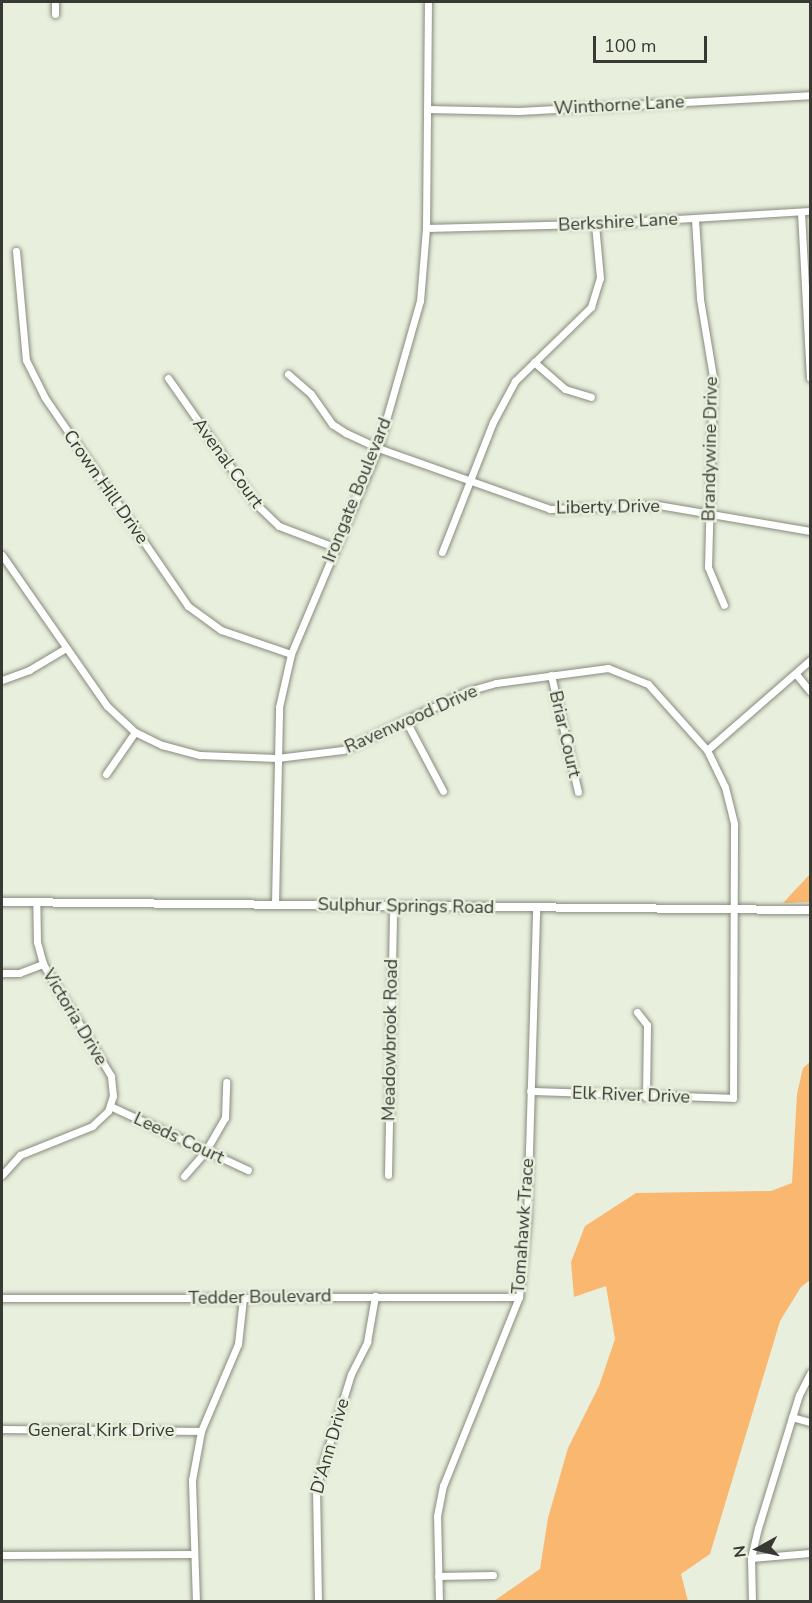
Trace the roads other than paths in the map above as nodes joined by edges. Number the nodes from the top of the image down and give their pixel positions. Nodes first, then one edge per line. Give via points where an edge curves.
1 (55, 2) edge
2 (428, 2) edge
3 (55, 14) dead end
4 (810, 95) edge
5 (427, 109) junction
6 (810, 211) edge
7 (801, 212) junction
8 (695, 219) junction
9 (595, 224) junction
10 (426, 228) junction
11 (16, 251) dead end
12 (534, 362) junction
13 (288, 374) dead end
14 (168, 378) dead end
15 (810, 378) edge
16 (591, 397) dead end
17 (378, 448) junction
18 (472, 483) junction
19 (710, 513) junction
20 (810, 531) edge
21 (334, 547) junction
22 (442, 552) dead end
23 (2, 555) edge
24 (724, 605) dead end
25 (66, 648) junction
26 (291, 654) junction
27 (810, 660) edge
28 (796, 674) junction
29 (551, 675) junction
30 (2, 680) edge
31 (810, 691) edge
32 (406, 721) junction
33 (135, 732) junction
34 (707, 750) junction
35 (277, 758) junction
36 (106, 774) dead end
37 (442, 791) dead end
38 (578, 792) dead end
39 (2, 902) edge
40 (36, 903) junction
41 (275, 904) junction
42 (393, 905) junction
43 (536, 907) junction
44 (736, 910) junction
45 (810, 910) edge
46 (43, 964) junction
47 (2, 973) edge
48 (637, 1012) dead end
49 (226, 1082) dead end
50 (530, 1091) junction
51 (646, 1097) junction
52 (733, 1098) joint
53 (110, 1106) junction
54 (205, 1152) junction
55 (248, 1170) dead end
56 (2, 1175) edge
57 (388, 1175) dead end
58 (184, 1176) dead end
59 (375, 1296) junction
60 (519, 1297) junction
61 (2, 1298) edge
62 (243, 1298) junction
63 (810, 1373) edge
64 (792, 1417) junction
65 (810, 1422) edge
66 (2, 1429) edge
67 (201, 1431) junction
68 (810, 1553) edge
69 (193, 1554) junction
70 (2, 1555) edge
71 (751, 1558) junction
72 (493, 1575) dead end
73 (438, 1576) junction
74 (196, 1602) edge
75 (318, 1602) edge
76 (439, 1602) edge
77 (752, 1602) edge

1 - 3 street
2 - 5 street, Irongate Boulevard
4 - 5 street, Winthorne Lane via 519,111
5 - 10 street, Irongate Boulevard
6 - 7 street, Berkshire Lane
7 - 8 street, Berkshire Lane
7 - 15 street
8 - 9 street, Berkshire Lane
8 - 19 street, Brandywine Drive via 700,299 712,377
9 - 10 street, Berkshire Lane
9 - 12 street via 600,278 591,307
10 - 17 street, Irongate Boulevard via 420,301
11 - 26 street, Crown Hill Drive via 26,360 45,398 188,606 221,630
12 - 16 street via 566,389
12 - 18 street via 515,381 493,422
13 - 17 street, Liberty Drive via 311,394 332,424
14 - 21 street, Avenal Court via 257,505 279,526
17 - 18 street, Liberty Drive
17 - 21 street, Irongate Boulevard
18 - 19 street, Liberty Drive via 550,509 658,505
18 - 22 street
19 - 20 street, Liberty Drive
19 - 24 street, Brandywine Drive via 708,567
21 - 26 street, Irongate Boulevard
23 - 25 street, Ravenwood Drive
25 - 30 street via 29,670
25 - 33 street, Ravenwood Drive via 107,706
26 - 35 street, Irongate Boulevard via 279,707
27 - 28 street
28 - 31 street
28 - 34 street
29 - 32 street, Ravenwood Drive via 468,692
29 - 34 street, Ravenwood Drive via 608,668 627,673 648,684
29 - 38 street, Briar Court
32 - 35 street, Ravenwood Drive via 344,750
32 - 37 street
33 - 35 street, Ravenwood Drive via 162,746 200,755
33 - 36 street
34 - 44 street, Ravenwood Drive via 725,787 734,824
35 - 41 street, Irongate Boulevard
39 - 40 street, Sulphur Springs Road
40 - 41 street, Sulphur Springs Road
40 - 46 street, Victoria Drive via 37,942
41 - 42 street, Sulphur Springs Road
42 - 43 street, Sulphur Springs Road
42 - 57 street, Meadowbrook Road
43 - 44 street, Sulphur Springs Road
43 - 50 street, Tomahawk Trace
44 - 45 street, Sulphur Springs Road
44 - 52 street, Ravenwood Drive
46 - 47 street via 19,973
46 - 53 street, Victoria Drive via 111,1076
48 - 51 street via 647,1024
49 - 54 street via 228,1110
50 - 51 street, Elk River Drive
50 - 60 street, Tomahawk Trace via 527,1218
51 - 52 street, Elk River Drive
53 - 54 street, Leeds Court
53 - 56 street via 93,1126 20,1155
54 - 55 street, Leeds Court
54 - 58 street
59 - 60 street, Tedder Boulevard
59 - 62 street, Tedder Boulevard
59 - 75 street, D'Ann Drive via 367,1342 351,1374 316,1487
60 - 73 street, Tomahawk Trace via 443,1486 437,1516
61 - 62 street, Tedder Boulevard
62 - 67 street via 238,1344
63 - 64 street
64 - 65 street
64 - 71 street
66 - 67 street, General Kirk Drive
67 - 69 street via 192,1480
68 - 71 street
69 - 70 street
69 - 74 street
71 - 77 street
72 - 73 street
73 - 76 street, Tomahawk Trace

